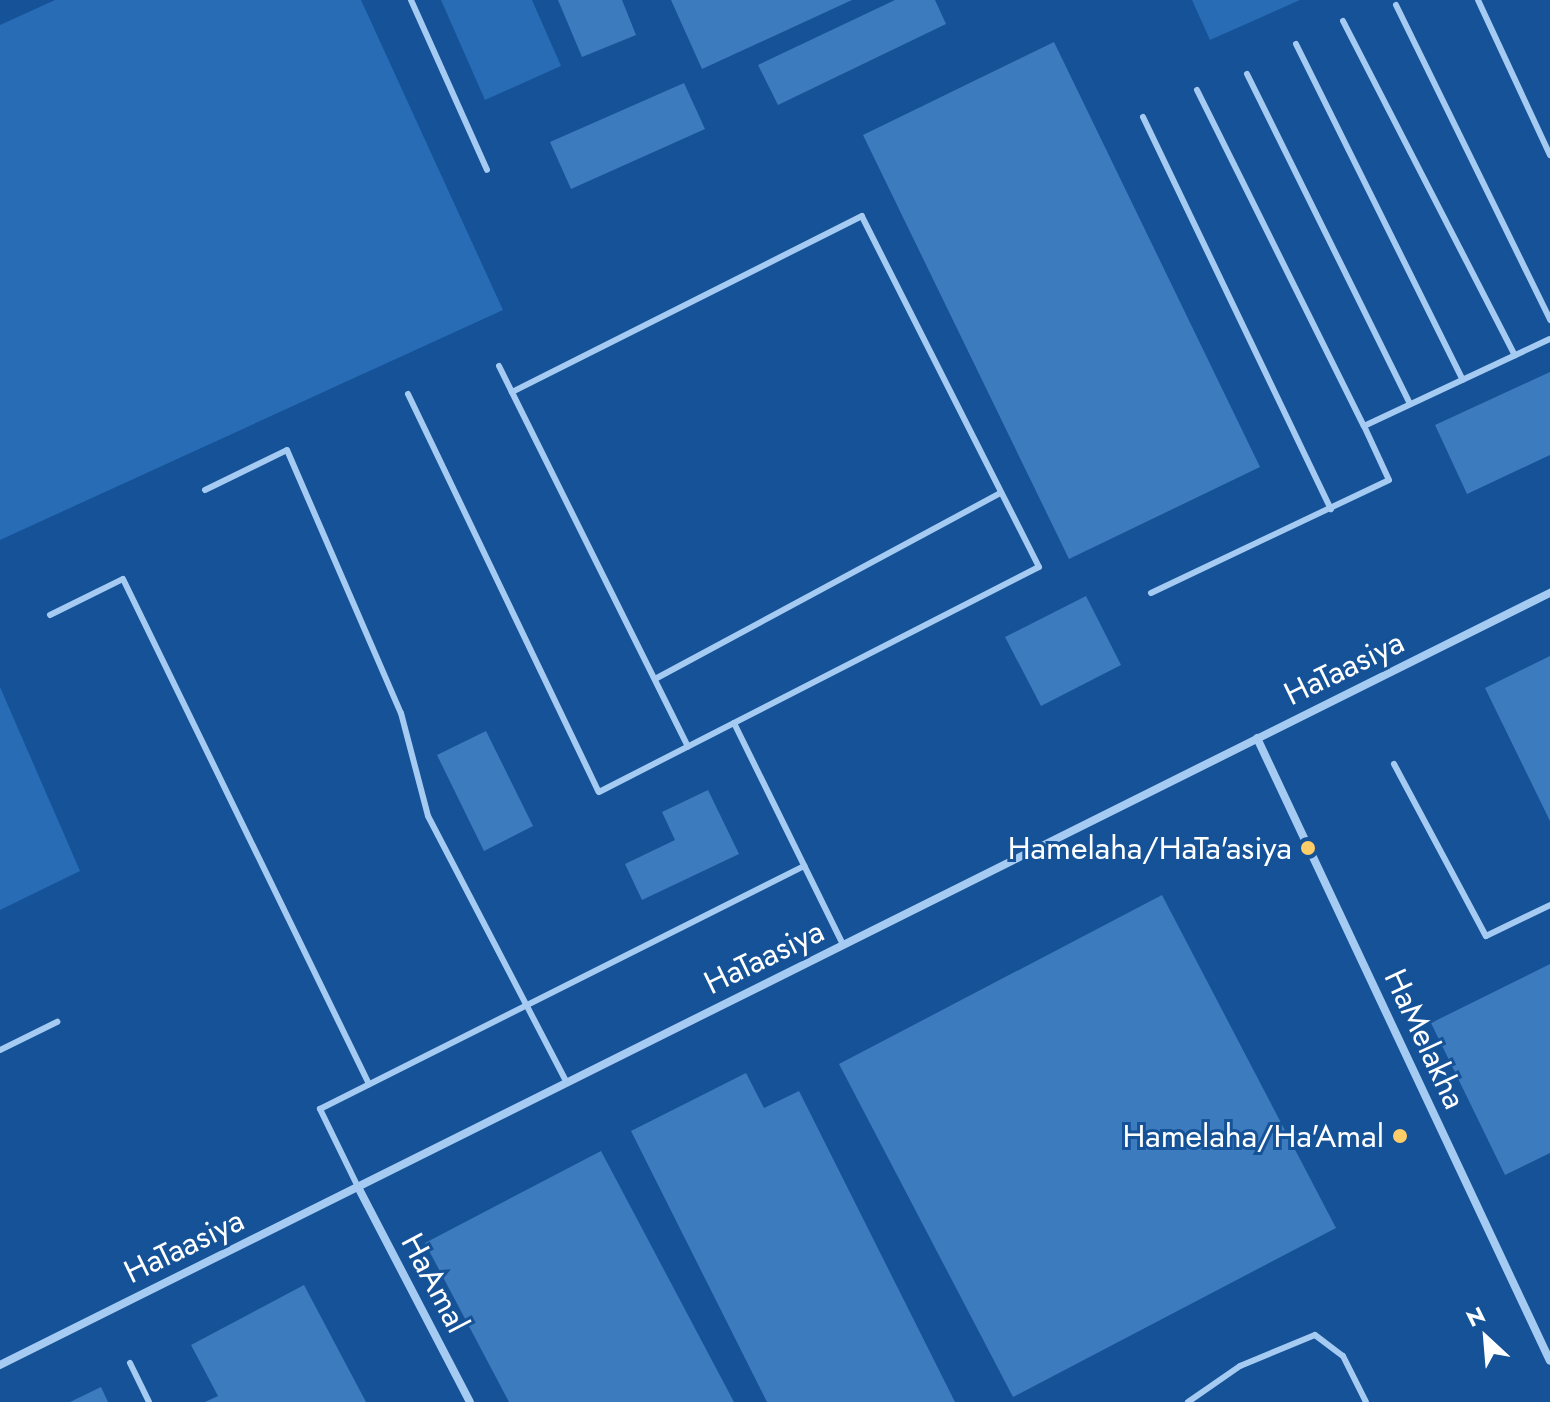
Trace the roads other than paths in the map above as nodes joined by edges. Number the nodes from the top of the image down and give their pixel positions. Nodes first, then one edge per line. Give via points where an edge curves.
1 (411, 0) edge
2 (1478, 0) edge
3 (1396, 5) dead end
4 (1343, 21) dead end
5 (1296, 44) dead end
6 (1247, 74) dead end
7 (1197, 90) dead end
8 (1143, 117) dead end
9 (1550, 155) edge
10 (487, 170) dead end
11 (1550, 320) edge
12 (1550, 339) edge
13 (1515, 355) junction
14 (499, 366) dead end
15 (1463, 380) junction
16 (512, 392) junction
17 (408, 394) dead end
18 (1410, 404) junction
19 (1364, 426) junction
20 (205, 490) dead end
21 (1000, 493) junction
22 (1331, 509) junction
23 (1151, 593) dead end
24 (1550, 593) edge
25 (50, 615) dead end
26 (655, 679) junction
27 (734, 723) junction
28 (1257, 738) junction
29 (688, 747) junction
30 (1394, 764) dead end
31 (804, 866) junction
32 (1550, 905) edge
33 (843, 945) junction
34 (529, 1004) junction
35 (57, 1022) dead end
36 (0, 1050) edge
37 (567, 1083) junction
38 (369, 1084) junction
39 (358, 1187) junction
40 (1550, 1361) edge
41 (130, 1363) dead end
42 (0, 1365) edge
43 (149, 1402) edge
44 (470, 1402) edge
45 (1188, 1402) edge
46 (1366, 1402) edge

1 - 10 lane
2 - 9 lane
3 - 11 lane
4 - 13 lane
5 - 15 lane
6 - 18 lane
7 - 19 lane
8 - 22 lane
12 - 13 lane
13 - 15 lane
14 - 16 lane
15 - 18 lane
16 - 21 lane via 862,216
16 - 26 lane
17 - 29 lane via 599,792
18 - 19 lane
19 - 22 lane via 1389,480
20 - 34 lane via 287,450 401,713 428,816
21 - 26 lane
21 - 27 lane via 1039,567
22 - 23 lane
24 - 28 street, HaTaasiya
25 - 38 lane via 123,579
26 - 29 lane
27 - 29 lane
27 - 31 lane
28 - 33 street, HaTaasiya
28 - 40 street, HaMelakha
30 - 32 lane via 1486,936
31 - 33 lane
31 - 34 lane
33 - 37 street, HaTaasiya
34 - 37 lane
34 - 38 lane
35 - 36 lane
37 - 39 street, HaTaasiya
38 - 39 lane via 320,1109
39 - 42 street, HaTaasiya
39 - 44 street, HaAmal
41 - 43 lane
45 - 46 lane via 1240,1366 1315,1335 1343,1356

